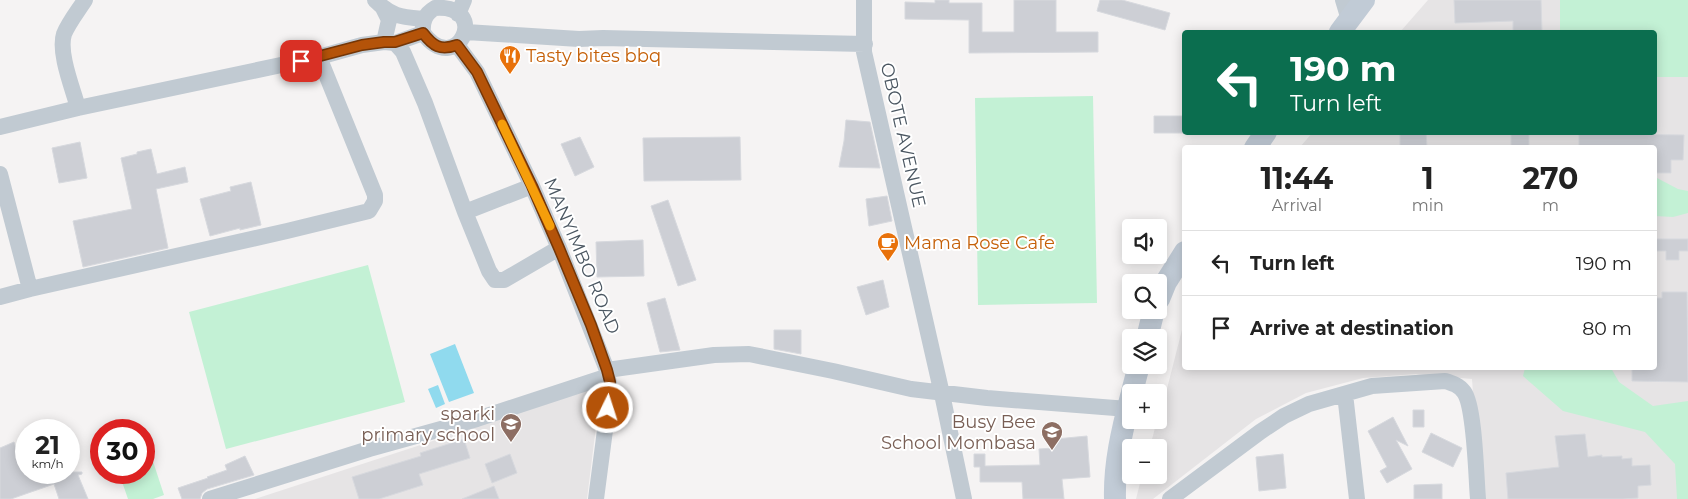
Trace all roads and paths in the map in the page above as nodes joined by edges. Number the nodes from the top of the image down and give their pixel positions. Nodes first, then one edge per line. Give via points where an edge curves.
1 (85, 0) edge
2 (864, 0) edge
3 (1364, 0) edge
4 (379, 4) edge
5 (454, 6) edge
6 (1344, 18) edge
7 (423, 26) junction
8 (461, 38) junction
9 (390, 42) junction
10 (865, 44) junction
11 (319, 57) junction
12 (78, 108) junction
13 (0, 128) edge
14 (0, 174) edge
15 (532, 186) junction
16 (465, 212) junction
17 (559, 248) junction
18 (1182, 257) edge
19 (1167, 280) edge
20 (30, 289) junction
21 (0, 297) edge
22 (608, 373) junction
23 (942, 394) junction
24 (1346, 394) junction
25 (1122, 399) edge
26 (1124, 429) edge
27 (210, 499) edge
28 (596, 499) edge
29 (964, 499) edge
30 (1114, 499) edge
31 (1170, 499) edge
32 (1357, 499) edge
33 (1478, 499) edge

1 - 12 street via 63,40 63,53
2 - 10 street, OBOTE AVENUE
3 - 6 main road
4 - 7 street
4 - 9 street via 389,20
5 - 7 street via 435,8
5 - 8 street via 466,25
7 - 8 street via 431,44 444,47
7 - 9 street
8 - 10 street, OBOTE AVENUE
8 - 15 street, MANYIMBO ROAD
9 - 11 street via 362,45
9 - 16 street via 403,52
10 - 23 street, OBOTE AVENUE via 864,52
11 - 12 street
11 - 20 street via 375,195 369,211
12 - 13 street
14 - 20 street
15 - 16 street
15 - 17 street, MANYIMBO ROAD
16 - 17 street via 495,280 504,280
17 - 22 street, MANYIMBO ROAD
18 - 19 main road
20 - 21 street
22 - 23 street via 714,355 749,354
22 - 27 street via 477,419
22 - 28 street, MANYIMBO ROAD via 610,392
23 - 25 street
23 - 29 street, OBOTE AVENUE
24 - 31 street via 1309,404 1284,416
24 - 32 street
24 - 33 street via 1372,386 1444,381 1456,384 1464,392 1470,408
26 - 30 main road

